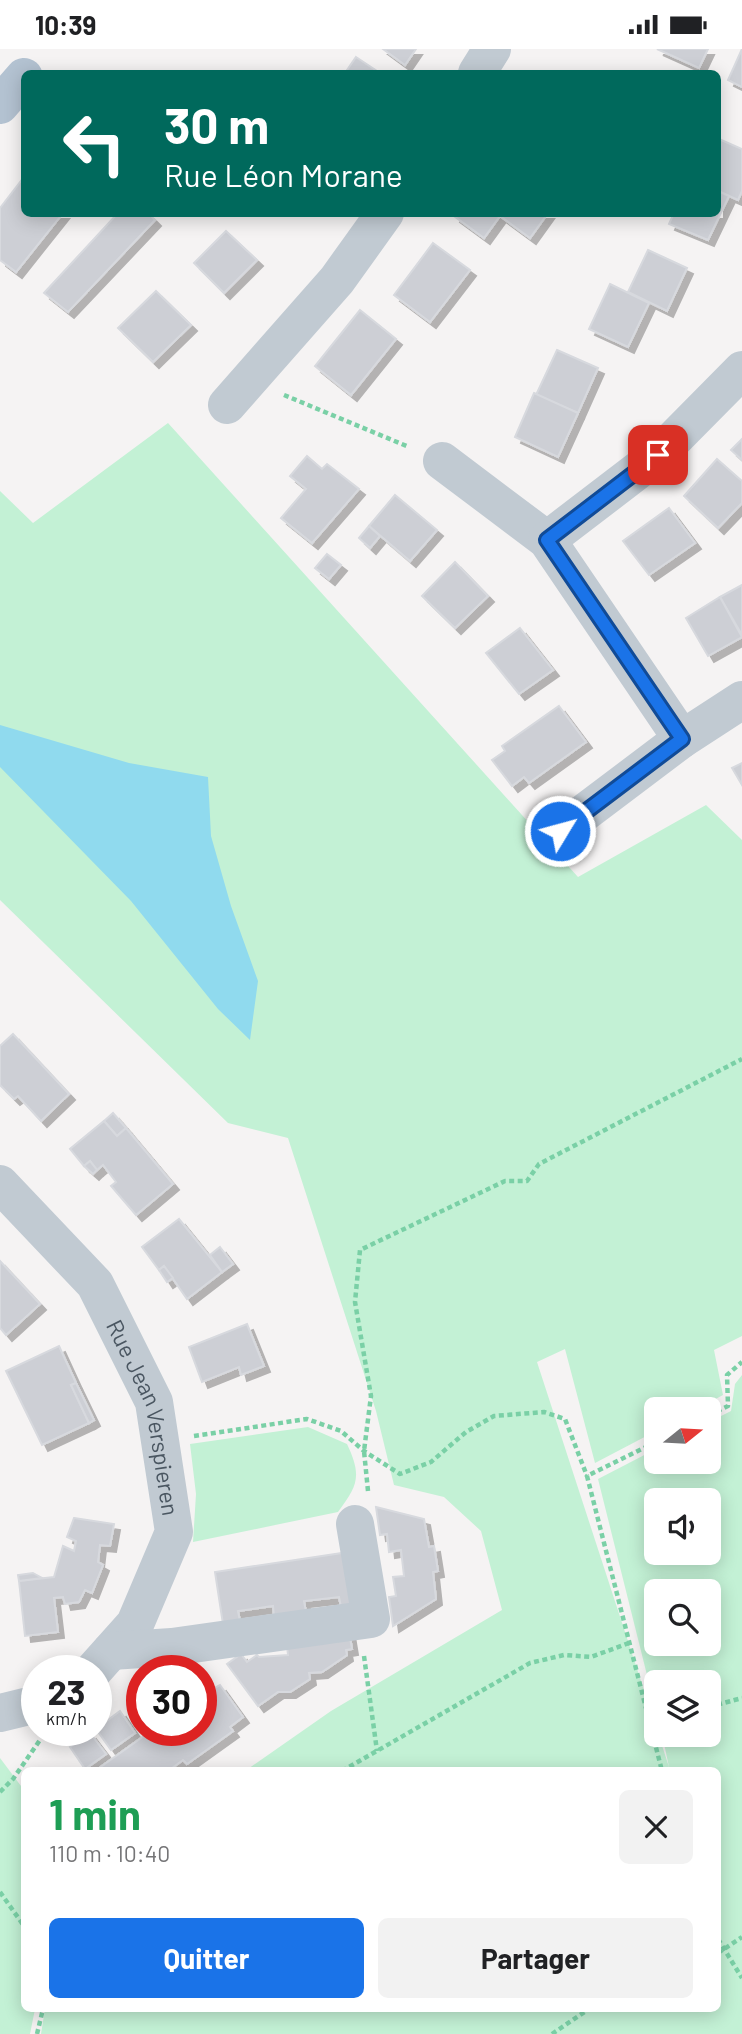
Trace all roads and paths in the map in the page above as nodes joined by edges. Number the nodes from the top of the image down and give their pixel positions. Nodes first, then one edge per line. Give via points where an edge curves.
1 (39, 49) edge
2 (492, 49) edge
3 (28, 70) edge
4 (479, 70) edge
5 (21, 80) edge
6 (0, 105) edge
7 (382, 217) edge
8 (742, 370) edge
9 (237, 392) joint
10 (442, 461) joint
11 (547, 540) junction
12 (742, 701) edge
13 (682, 739) junction
14 (560, 831) dead end
15 (742, 1059) edge
16 (0, 1184) edge
17 (742, 1362) edge
18 (721, 1409) edge
19 (160, 1441) junction
20 (644, 1448) edge
21 (364, 1451) junction
22 (587, 1476) junction
23 (355, 1524) dead end
24 (359, 1621) junction
25 (629, 1643) junction
26 (107, 1655) edge
27 (112, 1659) edge
28 (742, 1698) edge
29 (644, 1701) edge
30 (721, 1704) edge
31 (21, 1708) edge
32 (0, 1713) edge
33 (37, 1746) edge
34 (656, 1747) edge
35 (377, 1751) junction
36 (22, 1767) edge
37 (349, 1767) edge
38 (661, 1767) edge
39 (21, 1768) edge
40 (0, 1792) edge
41 (0, 1892) edge
42 (21, 1922) edge
43 (742, 1937) edge
44 (721, 1951) edge
45 (721, 1953) edge
46 (742, 1979) edge
47 (42, 2012) edge
48 (585, 2012) edge
49 (37, 2034) edge
50 (552, 2034) edge

1 - 3 main road
2 - 4 street
5 - 6 main road
7 - 9 street via 337,280
8 - 11 street via 658,455
9 - 10 path
10 - 11 street
11 - 13 street
12 - 13 street
13 - 14 street
15 - 21 path via 539,1164 527,1181 505,1181 360,1250 355,1301 371,1396
16 - 19 street, Rue Jean Verspieren via 95,1284 154,1402
17 - 18 path via 727,1375 728,1406
19 - 21 path via 307,1419 341,1431
19 - 26 street, Rue Jean Verspieren via 174,1532 135,1624
20 - 22 path
21 - 22 path via 400,1474 431,1462 466,1432 494,1416 544,1412 565,1419
22 - 25 path
23 - 24 street via 371,1619
24 - 27 street
24 - 35 path
25 - 29 path
25 - 35 path via 591,1657 564,1655 530,1663
28 - 30 path
31 - 32 street
33 - 36 path
34 - 38 path
35 - 37 path
39 - 40 path
41 - 42 path
43 - 44 path
45 - 46 path
47 - 49 path
48 - 50 path

